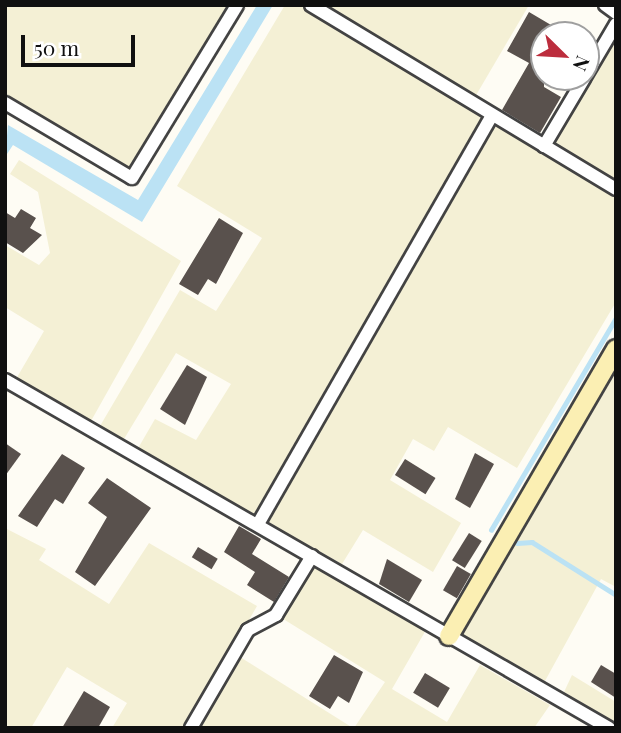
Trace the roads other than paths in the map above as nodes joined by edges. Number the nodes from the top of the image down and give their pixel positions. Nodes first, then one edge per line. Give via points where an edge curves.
1 (237, 5) edge
2 (311, 5) edge
3 (605, 5) edge
4 (616, 12) edge
5 (616, 24) edge
6 (600, 51) edge
7 (576, 91) edge
8 (5, 103) edge
9 (492, 115) junction
10 (544, 146) junction
11 (616, 189) edge
12 (616, 349) edge
13 (5, 380) edge
14 (258, 524) junction
15 (312, 556) junction
16 (449, 636) junction
17 (191, 728) edge
18 (609, 728) edge

1 - 8 street via 132,178
2 - 9 street
3 - 4 street
5 - 6 street
7 - 10 street
9 - 10 street
9 - 14 street
10 - 11 street
12 - 16 street
13 - 14 street
14 - 15 street
15 - 16 street
15 - 17 street via 276,615 248,631
16 - 18 street

